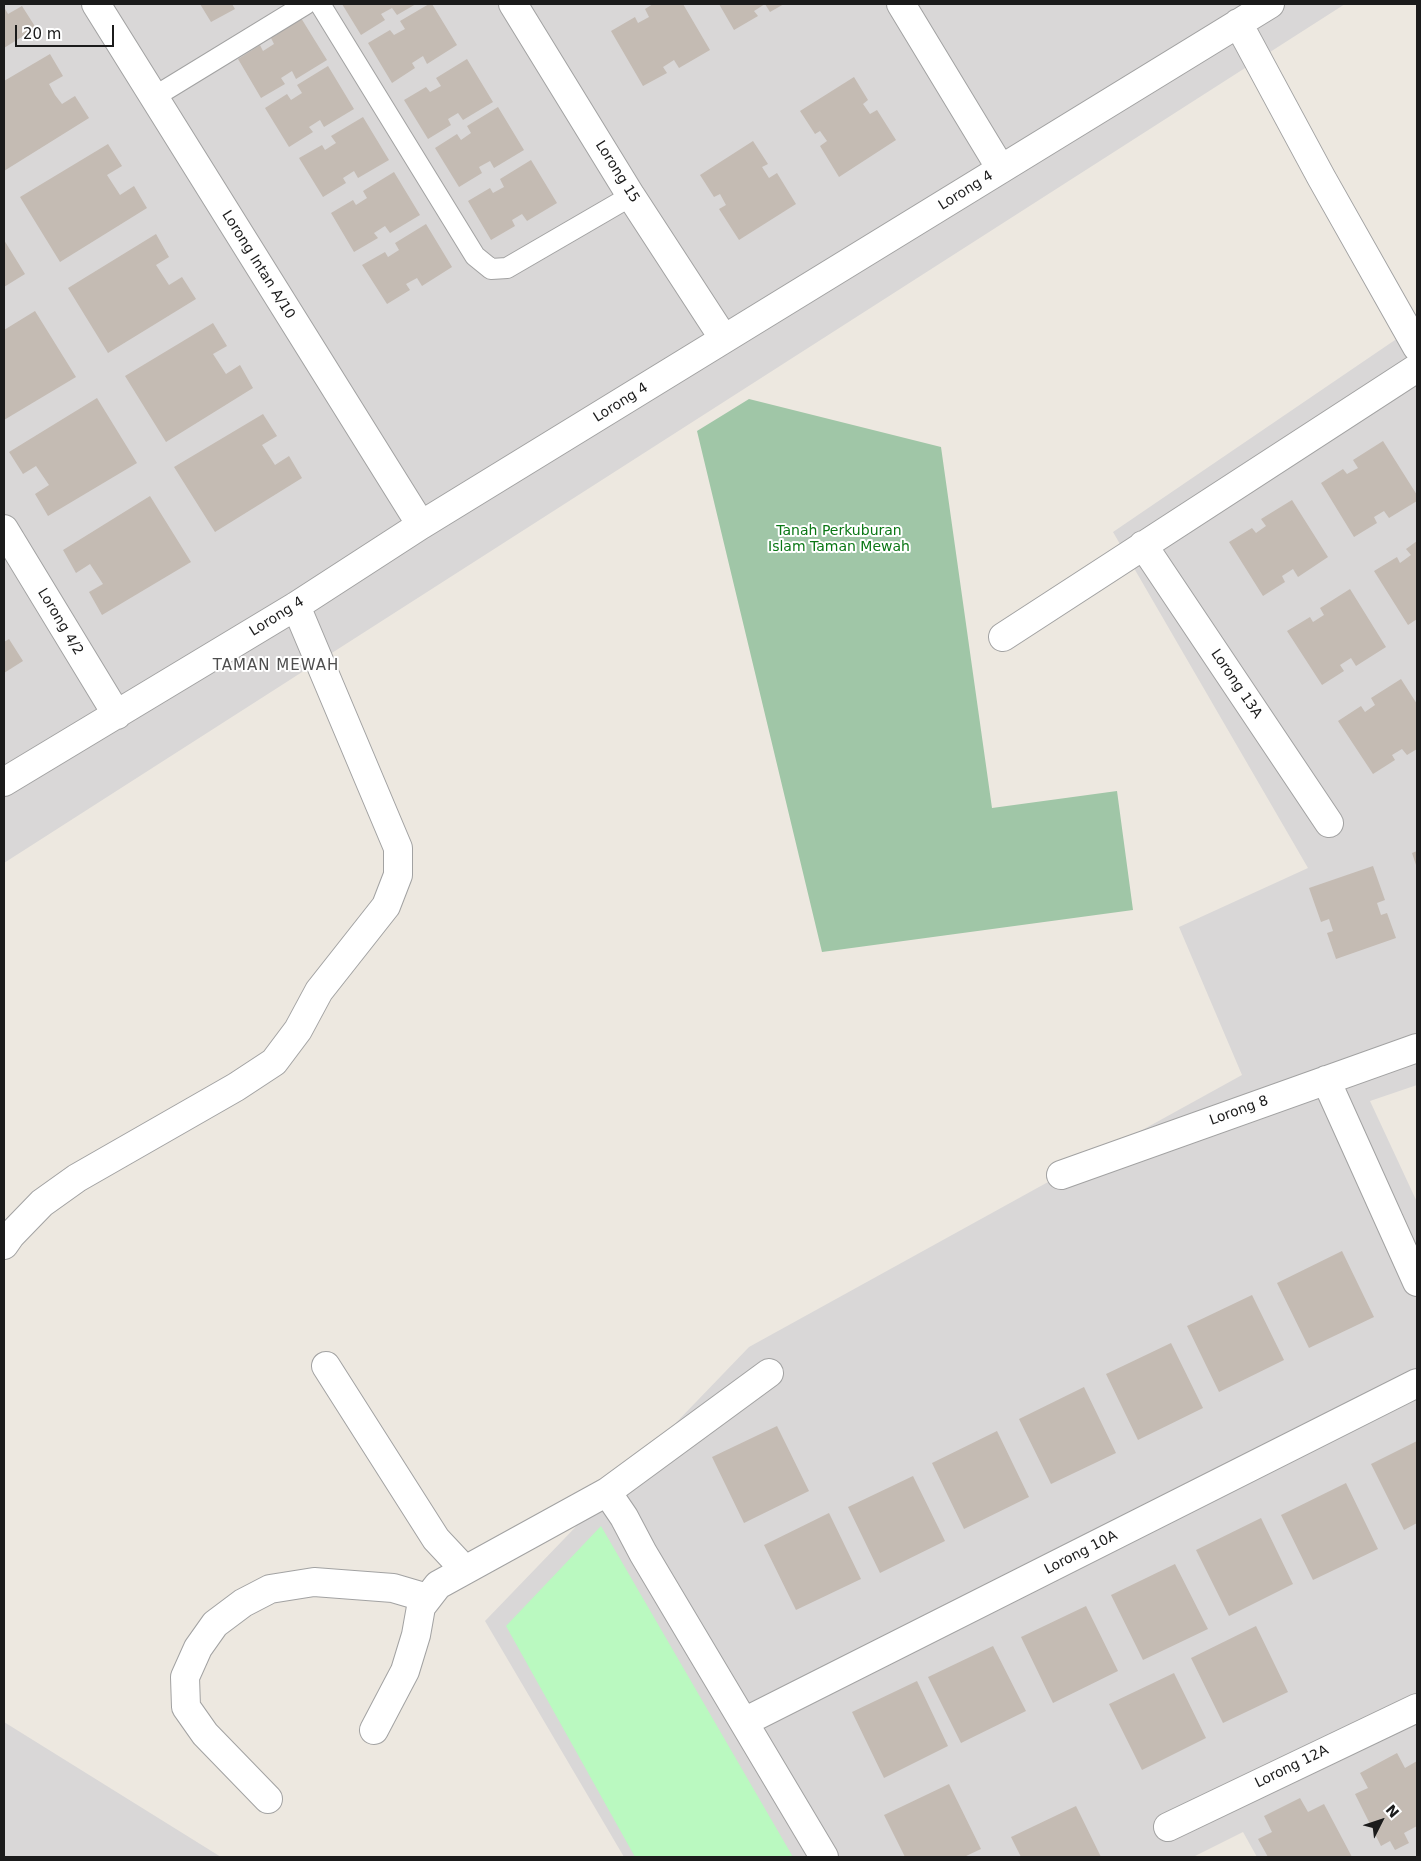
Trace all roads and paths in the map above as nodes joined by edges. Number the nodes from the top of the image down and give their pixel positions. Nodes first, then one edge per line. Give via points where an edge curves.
1 (96, 4) edge
2 (306, 4) edge
3 (320, 4) edge
4 (513, 4) edge
5 (901, 4) edge
6 (1270, 4) edge
7 (1238, 23) junction
8 (154, 97) junction
9 (1001, 169) junction
10 (631, 196) junction
11 (724, 339) junction
12 (1417, 347) edge
13 (1417, 368) edge
14 (421, 525) junction
15 (4, 529) edge
16 (1143, 545) junction
17 (296, 606) junction
18 (1003, 637) dead end
19 (117, 715) junction
20 (4, 782) edge
21 (1329, 823) dead end
22 (1417, 1048) edge
23 (1326, 1080) junction
24 (1061, 1175) dead end
25 (4, 1245) edge
26 (1417, 1282) edge
27 (326, 1366) dead end
28 (769, 1373) dead end
29 (1417, 1383) edge
30 (607, 1492) junction
31 (465, 1570) junction
32 (427, 1598) junction
33 (1417, 1708) edge
34 (744, 1722) junction
35 (374, 1730) dead end
36 (268, 1799) dead end
37 (1168, 1827) dead end
38 (824, 1857) edge

1 - 8 street, Lorong Intan A/10
2 - 8 lane
3 - 10 lane via 475,256 491,269 507,268
4 - 10 street, Lorong 15
5 - 9 street
6 - 7 street, Lorong 4
7 - 9 street, Lorong 4
7 - 12 street
8 - 14 street, Lorong Intan A/10
9 - 11 street, Lorong 4
10 - 11 street, Lorong 15
11 - 14 street, Lorong 4
13 - 16 street
14 - 17 street, Lorong 4
15 - 19 street, Lorong 4/2
16 - 18 street
16 - 21 street, Lorong 13A
17 - 19 street, Lorong 4
17 - 25 street via 398,848 398,875 386,906 319,991 298,1030 274,1062 236,1088 77,1178 42,1203
19 - 20 street, Lorong 4
22 - 23 street, Lorong 8
23 - 24 street, Lorong 8
23 - 26 street
27 - 31 street via 436,1539
28 - 30 street
29 - 34 street, Lorong 10A
30 - 31 street
30 - 34 street
31 - 32 street via 438,1585
32 - 35 street via 421,1607 405,1671
32 - 36 street via 393,1588 314,1582 270,1589 243,1603 215,1624 198,1648 185,1676 186,1707 205,1734
33 - 37 street, Lorong 12A
34 - 38 street

